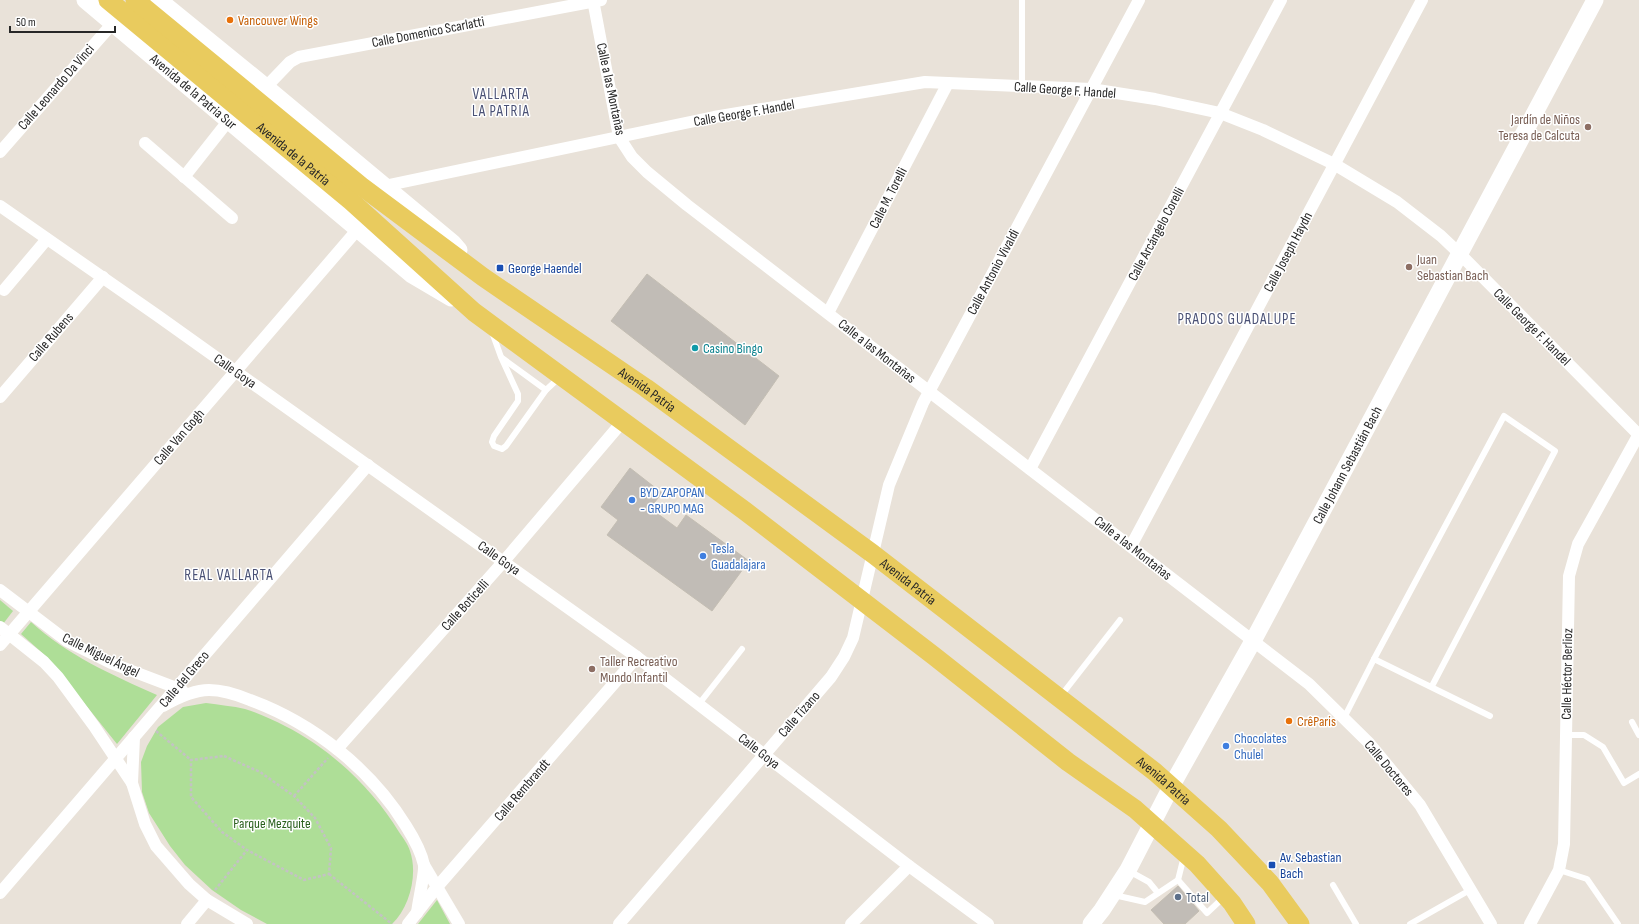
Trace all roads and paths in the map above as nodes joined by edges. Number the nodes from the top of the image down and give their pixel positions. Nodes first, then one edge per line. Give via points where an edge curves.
1 (85, 0) edge
2 (108, 0) edge
3 (135, 0) edge
4 (159, 0) edge
5 (596, 0) edge
6 (1022, 0) edge
7 (1139, 0) edge
8 (1281, 0) edge
9 (1422, 0) edge
10 (1595, 0) edge
11 (113, 22) junction
12 (948, 83) junction
13 (1022, 86) junction
14 (266, 87) junction
15 (1091, 89) junction
16 (1220, 114) junction
17 (229, 120) junction
18 (619, 137) junction
19 (145, 143) dead end
20 (0, 152) edge
21 (1334, 164) junction
22 (184, 177) junction
23 (384, 186) junction
24 (0, 206) edge
25 (232, 218) dead end
26 (358, 229) junction
27 (47, 239) junction
28 (1460, 254) junction
29 (483, 277) junction
30 (103, 278) junction
31 (4, 290) dead end
32 (828, 313) junction
33 (482, 317) junction
34 (501, 357) junction
35 (236, 371) junction
36 (561, 376) junction
37 (546, 390) junction
38 (929, 391) junction
39 (0, 397) edge
40 (623, 422) junction
41 (1639, 434) edge
42 (368, 465) junction
43 (1030, 469) junction
44 (1131, 546) junction
45 (873, 554) junction
46 (504, 561) junction
47 (0, 590) edge
48 (862, 600) junction
49 (28, 612) junction
50 (1120, 620) dead end
51 (4, 631) edge
52 (1253, 641) junction
53 (0, 645) edge
54 (742, 649) dead end
55 (637, 657) junction
56 (1374, 659) junction
57 (1432, 686) junction
58 (176, 687) junction
59 (189, 694) junction
60 (1059, 698) junction
61 (699, 704) junction
62 (158, 709) junction
63 (1490, 716) dead end
64 (1344, 718) junction
65 (1632, 722) dead end
66 (146, 723) junction
67 (1566, 735) junction
68 (1639, 735) edge
69 (134, 737) junction
70 (336, 749) junction
71 (764, 755) junction
72 (116, 759) junction
73 (191, 760) junction
74 (1639, 774) edge
75 (132, 783) junction
76 (1172, 785) junction
77 (294, 796) junction
78 (1151, 823) junction
79 (246, 850) junction
80 (1185, 853) junction
81 (424, 865) junction
82 (909, 866) junction
83 (1128, 870) junction
84 (1559, 870) junction
85 (329, 874) junction
86 (1178, 880) junction
87 (1333, 885) dead end
88 (437, 887) junction
89 (1470, 890) junction
90 (0, 893) edge
91 (1158, 893) junction
92 (1112, 895) junction
93 (1226, 896) junction
94 (207, 900) junction
95 (417, 913) junction
96 (1243, 922) edge
97 (187, 924) edge
98 (248, 924) edge
99 (392, 924) edge
100 (408, 924) edge
101 (459, 924) edge
102 (619, 924) edge
103 (851, 924) edge
104 (988, 924) edge
105 (1091, 924) edge
106 (1300, 924) edge
107 (1356, 924) edge
108 (1410, 924) edge
109 (1491, 924) edge
110 (1530, 924) edge
111 (1618, 924) edge

1 - 11 street, Avenida de la Patria Sur
2 - 33 main road, Avenida de la Patria via 351,201
3 - 29 main road, Avenida de la Patria via 361,186
4 - 14 street
5 - 14 street, Calle Domenico Scarlatti via 299,57 290,62
5 - 18 street, Calle a las Montañas
6 - 13 lane
7 - 15 street, Calle Antonio Vivaldi
8 - 16 street, Calle Arcángelo Corelli
9 - 21 street, Calle Joseph Haydn
10 - 28 street, Calle Johann Sebastián Bach
11 - 17 street, Avenida de la Patria Sur
11 - 20 street, Calle Leonardo Da Vinci
12 - 13 street, Calle George F. Handel
12 - 18 street, Calle George F. Handel via 925,82 714,117
12 - 32 street, Calle M. Torelli
13 - 15 street, Calle George F. Handel
14 - 23 street
15 - 16 street, Calle George F. Handel via 1155,99
15 - 38 street, Calle Antonio Vivaldi
16 - 21 street, Calle George F. Handel via 1263,130
16 - 43 street, Calle Arcángelo Corelli
17 - 22 street
17 - 26 street, Avenida de la Patria Sur
18 - 23 street, Calle George F. Handel
18 - 32 street, Calle a las Montañas via 632,157 647,172
19 - 22 street
21 - 28 street, Calle George F. Handel via 1397,202
21 - 44 street, Calle Joseph Haydn
22 - 25 street
23 - 29 street via 453,243
24 - 27 street, Calle Goya
26 - 33 street, Avenida de la Patria Sur via 412,275
26 - 35 street, Calle Van Gogh
27 - 30 street, Calle Goya
27 - 31 street
28 - 41 street, Calle George F. Handel
28 - 52 street, Calle Johann Sebastián Bach
29 - 45 main road, Avenida Patria via 646,388
30 - 35 street, Calle Goya
30 - 39 street, Calle Rubens
32 - 38 street, Calle a las Montañas
33 - 34 lane
33 - 36 main road
34 - 37 lane
34 - 37 lane via 518,394 518,401 494,436 494,446 502,449 506,446
35 - 42 street, Calle Goya
35 - 49 street, Calle Van Gogh
36 - 37 lane
36 - 40 main road
38 - 43 street, Calle a las Montañas
38 - 45 street, Calle Antonio Vivaldi via 906,441 890,485
40 - 46 street, Calle Boticelli
40 - 48 main road
41 - 67 street, Calle Héctor Berlioz via 1578,544 1569,576
42 - 46 street, Calle Goya
42 - 58 street, Calle del Greco
43 - 44 street, Calle a las Montañas
44 - 52 street, Calle a las Montañas
45 - 48 street, Calle Tizano
45 - 60 main road, Avenida Patria
46 - 55 street, Calle Goya
46 - 70 street, Calle Boticelli
47 - 49 street, Calle Miguel Ángel
48 - 71 street, Calle Tizano via 853,638 844,657
48 - 78 main road via 1068,762
49 - 51 street, Calle Van Gogh
49 - 58 street, Calle Miguel Ángel via 67,641 90,653
50 - 60 lane
51 - 53 street, Calle Van Gogh
51 - 72 street via 44,662 58,677
52 - 64 street, Calle Doctores via 1309,684
52 - 76 street, Calle Johann Sebastián Bach
54 - 61 lane
55 - 61 street, Calle Goya
55 - 88 street, Calle Rembrandt
56 - 57 lane
56 - 57 lane via 1504,416 1555,451
56 - 64 lane
57 - 63 lane
58 - 59 street, Calle Miguel Ángel
58 - 62 street, Calle del Greco
59 - 62 street
59 - 70 street via 209,690 235,694 281,712
60 - 76 main road, Avenida Patria
61 - 71 street, Calle Goya
62 - 66 street, Calle del Greco
64 - 89 street, Calle Doctores via 1369,743 1420,805
65 - 68 lane
66 - 69 street, Calle del Greco
66 - 73 path
67 - 74 lane via 1584,735 1603,747 1624,783
67 - 84 street, Calle Héctor Berlioz via 1564,844
69 - 72 street, Calle del Greco
69 - 75 street
70 - 77 path
70 - 81 street via 369,778 393,808 415,840
71 - 82 street, Calle Goya
71 - 102 street, Calle Tizano
72 - 75 street
72 - 90 street, Calle del Greco
73 - 77 path via 224,756 260,772
73 - 79 path via 191,797 222,832
75 - 94 street via 145,824 156,846 189,884
76 - 78 street, Calle Johann Sebastián Bach
76 - 106 main road, Avenida Patria via 1219,829 1270,883
77 - 85 path via 315,818 331,848
78 - 80 main road
78 - 83 street, Calle Johann Sebastián Bach
79 - 85 path via 304,880
79 - 94 path
80 - 86 lane
80 - 93 main road
81 - 88 street
81 - 95 street
82 - 103 street
82 - 104 street, Calle Goya
83 - 91 lane via 1149,882
83 - 92 street, Calle Johann Sebastián Bach
84 - 110 street, Calle Héctor Berlioz
84 - 111 lane via 1587,878
85 - 99 path
86 - 91 lane
86 - 93 lane via 1207,913
87 - 107 lane
88 - 95 street, Calle Rembrandt
88 - 101 street
89 - 108 lane
89 - 109 street, Calle Doctores
91 - 92 lane via 1145,902
92 - 105 street, Calle Johann Sebastián Bach
93 - 96 main road
94 - 97 street
94 - 98 street
95 - 100 street, Calle Rembrandt

